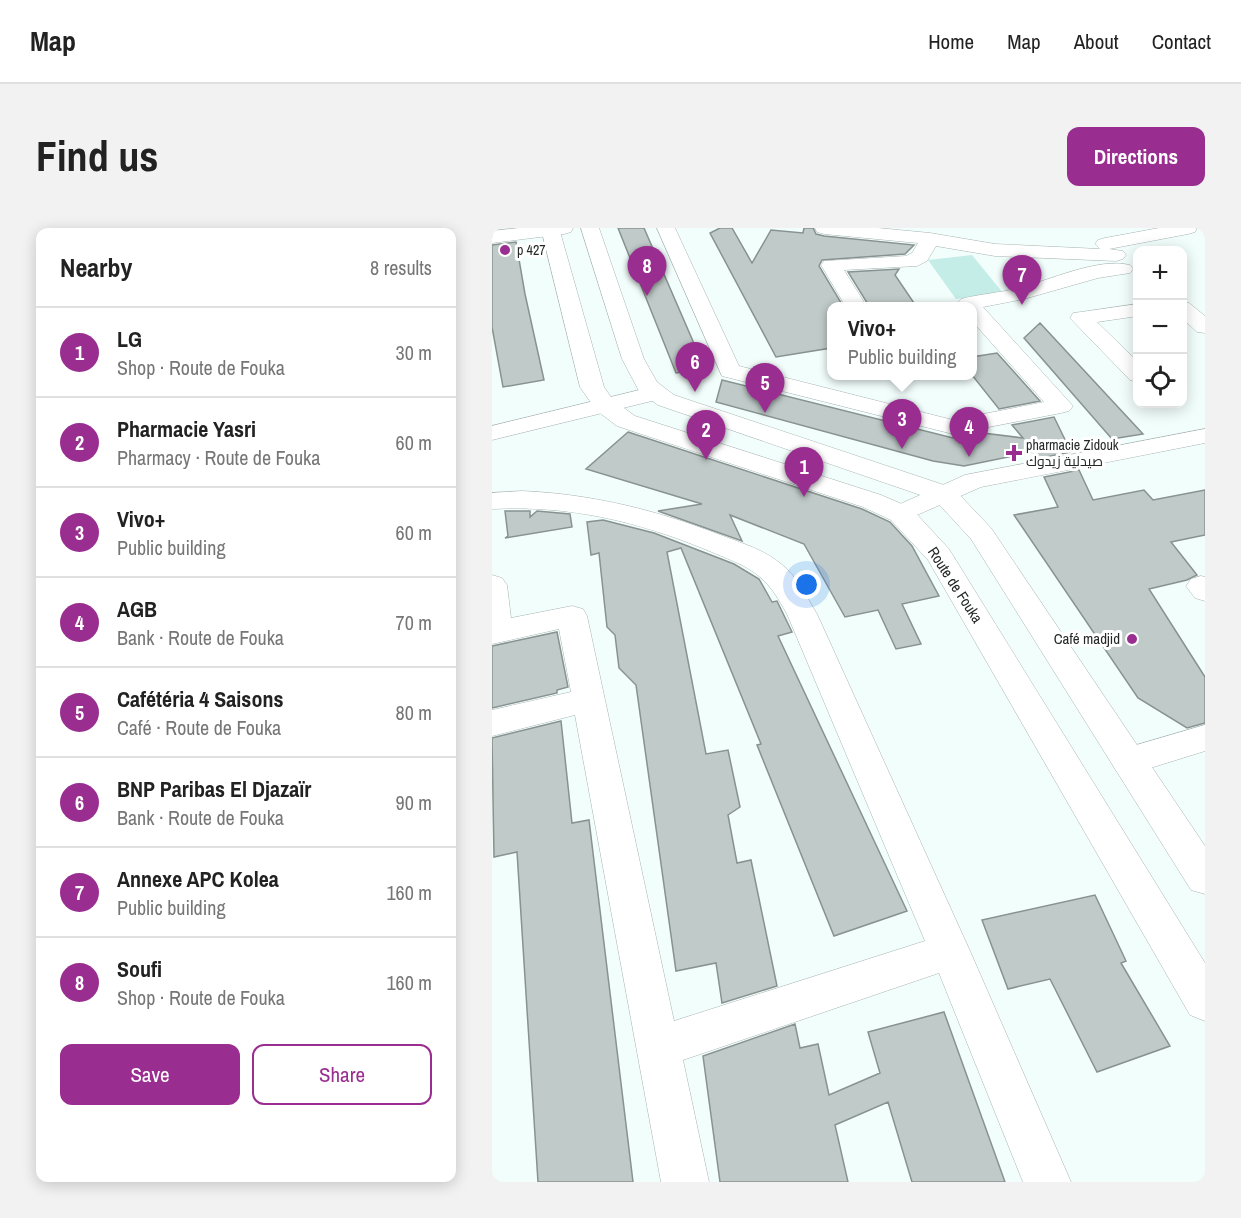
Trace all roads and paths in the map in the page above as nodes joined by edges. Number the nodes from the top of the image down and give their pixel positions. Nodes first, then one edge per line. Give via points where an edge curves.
1 (590, 228) edge
2 (666, 228) edge
3 (824, 228) edge
4 (1088, 228) edge
5 (1188, 228) edge
6 (554, 229) edge
7 (492, 237) edge
8 (930, 239) junction
9 (1122, 260) edge
10 (854, 302) edge
11 (974, 302) edge
12 (1133, 311) edge
13 (1187, 311) edge
14 (977, 313) edge
15 (1205, 327) edge
16 (1133, 371) edge
17 (656, 393) junction
18 (604, 405) junction
19 (492, 433) edge
20 (1205, 436) edge
21 (944, 494) junction
22 (492, 501) edge
23 (902, 514) junction
24 (492, 585) edge
25 (494, 632) edge
26 (589, 700) junction
27 (492, 723) edge
28 (1205, 738) edge
29 (1128, 761) junction
30 (1205, 878) edge
31 (950, 951) junction
32 (1205, 1001) edge
33 (659, 1047) junction
34 (686, 1182) edge
35 (1047, 1182) edge

1 - 17 street via 633,358 647,386
2 - 14 street via 730,371 953,427 1061,406
3 - 8 street
4 - 9 street
5 - 9 street
6 - 7 street
6 - 18 street, Route de Fouka via 592,387
8 - 9 street via 995,250
8 - 10 street via 920,257 910,262 831,265
9 - 11 street via 1096,272 1017,295
12 - 16 street via 1081,318
13 - 15 street
17 - 18 street
17 - 21 street via 666,400
18 - 19 street
18 - 23 street, Route de Fouka via 626,421
20 - 21 street via 974,481
21 - 23 street
21 - 29 street via 981,534
22 - 31 street via 516,499 612,509 711,540 755,560 778,576 802,614
23 - 32 street, Route de Fouka via 939,555
24 - 25 street
25 - 26 street via 572,616
26 - 27 street
26 - 33 street
28 - 29 street
29 - 30 street
31 - 33 street
31 - 35 street
33 - 34 street

